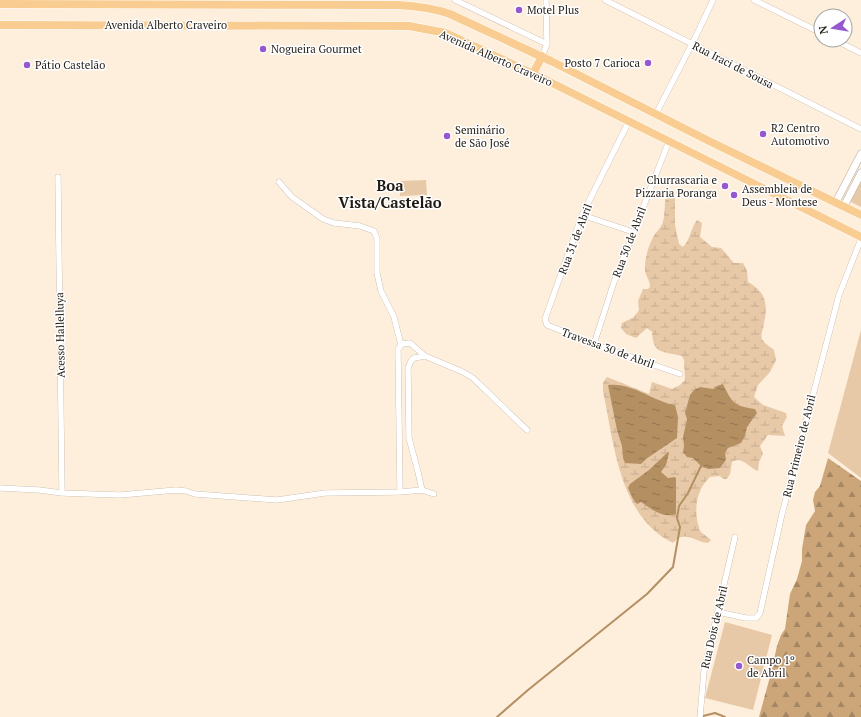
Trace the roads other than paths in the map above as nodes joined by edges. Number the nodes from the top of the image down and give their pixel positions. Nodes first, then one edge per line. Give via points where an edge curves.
1 (456, 0) edge
2 (546, 0) edge
3 (605, 0) edge
4 (713, 0) edge
5 (754, 0) edge
6 (57, 2) edge
7 (130, 2) edge
8 (203, 2) edge
9 (274, 2) edge
10 (347, 2) edge
11 (0, 4) edge
12 (0, 25) edge
13 (813, 29) edge
14 (547, 44) junction
15 (692, 44) junction
16 (851, 48) edge
17 (861, 53) edge
18 (542, 56) junction
19 (533, 74) junction
20 (656, 114) junction
21 (629, 121) junction
22 (861, 129) edge
23 (669, 141) junction
24 (861, 154) edge
25 (861, 173) edge
26 (58, 177) dead end
27 (279, 182) dead end
28 (840, 204) junction
29 (582, 215) junction
30 (861, 215) edge
31 (633, 232) junction
32 (861, 238) edge
33 (546, 315) joint
34 (594, 344) junction
35 (401, 345) junction
36 (425, 356) junction
37 (680, 374) dead end
38 (527, 430) dead end
39 (0, 488) edge
40 (422, 490) junction
41 (400, 492) junction
42 (62, 493) junction
43 (434, 494) dead end
44 (735, 537) dead end
45 (718, 612) junction
46 (700, 717) edge

1 - 14 street
2 - 14 street
3 - 15 street, Rua Iraci de Sousa
4 - 15 street
5 - 13 street
6 - 7 main road, Avenida Alberto Craveiro
6 - 11 main road, Avenida Alberto Craveiro
7 - 8 main road, Avenida Alberto Craveiro
8 - 9 main road, Avenida Alberto Craveiro
9 - 10 main road, Avenida Alberto Craveiro
10 - 18 main road, Avenida Alberto Craveiro via 404,5 436,10
12 - 19 main road, Avenida Alberto Craveiro via 409,26 446,33
14 - 18 street
15 - 20 street
15 - 22 street, Rua Iraci de Sousa
16 - 17 street
18 - 19 main road
18 - 20 main road, Avenida Alberto Craveiro
19 - 21 main road, Avenida Alberto Craveiro
20 - 28 main road, Avenida Alberto Craveiro
21 - 23 main road, Avenida Alberto Craveiro
21 - 29 street, Rua 31 de Abril
23 - 31 street, Rua 30 de Abril
23 - 32 main road, Avenida Alberto Craveiro
24 - 28 street
25 - 28 street
26 - 42 street, Acesso Hallelluya
27 - 35 street via 292,197 323,219 374,231 377,239 377,268 381,291 394,317
28 - 30 main road, Avenida Alberto Craveiro
29 - 31 street
29 - 33 street, Rua 31 de Abril
31 - 34 street, Rua 30 de Abril
32 - 45 street, Rua Primeiro de Abril via 839,295 784,507 760,614 756,618 750,618
33 - 34 street, Travessa 30 de Abril via 547,325
34 - 37 street, Travessa 30 de Abril
35 - 36 street via 411,344
35 - 41 street via 398,349
36 - 38 street via 468,374
36 - 40 street via 418,356 411,361 408,372 409,438
39 - 42 street
40 - 41 street
40 - 43 street
41 - 42 street via 325,493 276,500 195,494 186,490 120,495
44 - 45 street, Rua Dois de Abril
45 - 46 street, Rua Dois de Abril via 704,671

